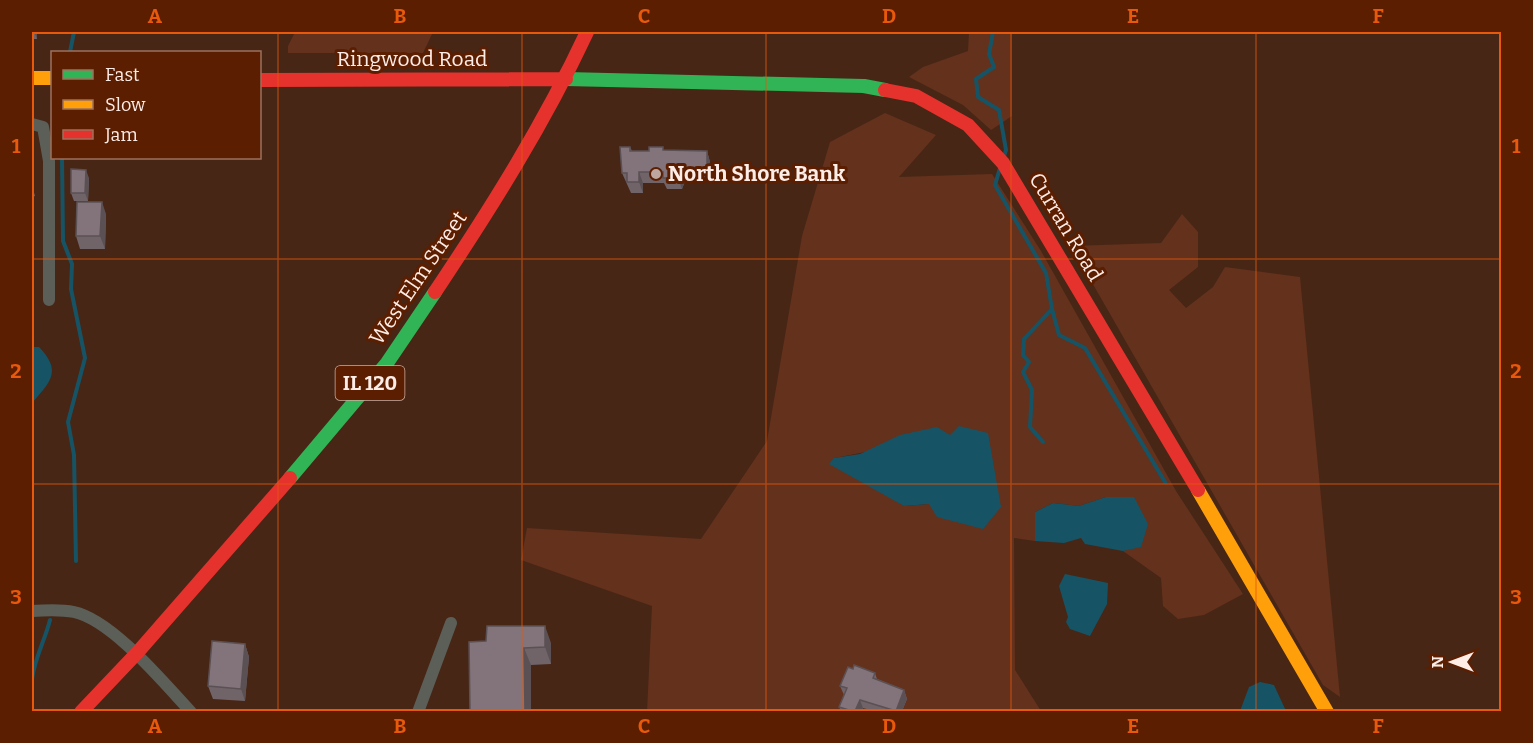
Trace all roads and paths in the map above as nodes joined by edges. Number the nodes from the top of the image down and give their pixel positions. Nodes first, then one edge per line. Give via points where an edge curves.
1 (586, 32) edge
2 (32, 78) edge
3 (51, 78) edge
4 (565, 79) junction
5 (261, 80) edge
6 (32, 124) edge
7 (49, 300) dead end
8 (32, 611) edge
9 (451, 623) dead end
10 (137, 653) junction
11 (81, 711) edge
12 (191, 711) edge
13 (418, 711) edge
14 (1327, 711) edge

1 - 4 street, West Elm Street / IL 120
2 - 3 street
4 - 5 street, Ringwood Road
4 - 10 street, West Elm Street / IL 120 via 498,197 387,363
4 - 14 street, Curran Road via 864,86 916,96 968,125 1003,163
6 - 7 street via 43,127 49,161
8 - 10 street via 85,616
9 - 13 street
10 - 11 street, West Elm Street / IL 120
10 - 12 street

